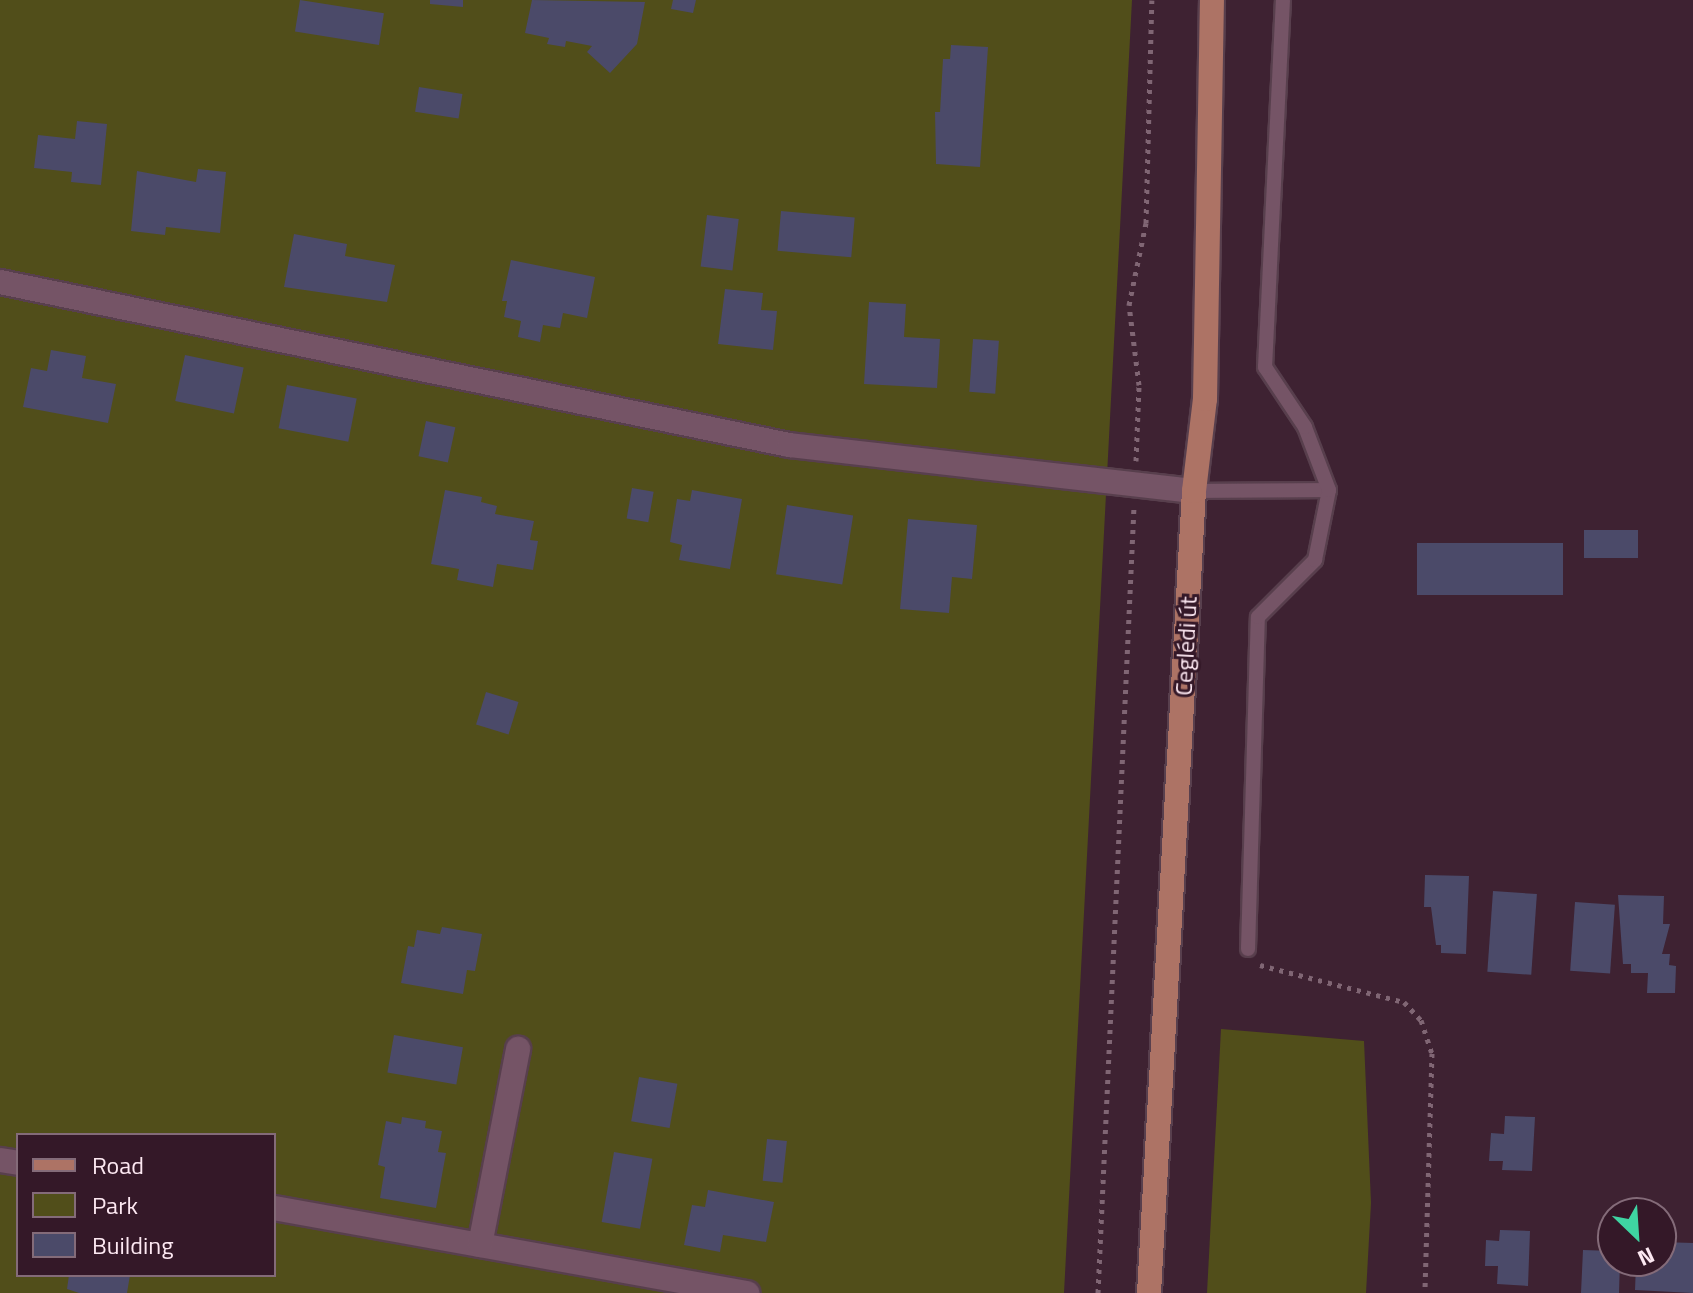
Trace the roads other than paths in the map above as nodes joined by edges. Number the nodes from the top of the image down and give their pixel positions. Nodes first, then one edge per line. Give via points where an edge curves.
1 (1212, 0) edge
2 (1283, 0) edge
3 (0, 282) edge
4 (1329, 490) junction
5 (1194, 491) junction
6 (1248, 949) road end
7 (518, 1049) dead end
8 (276, 1208) edge
9 (480, 1245) junction
10 (747, 1293) edge
11 (1149, 1293) edge

1 - 5 main road, Ceglédi út via 1205,399
2 - 4 lane via 1265,367 1305,427
3 - 5 street via 789,445
4 - 5 lane
4 - 6 lane via 1315,560 1258,617
5 - 11 main road, Ceglédi út
7 - 9 street
8 - 9 street
9 - 10 street

